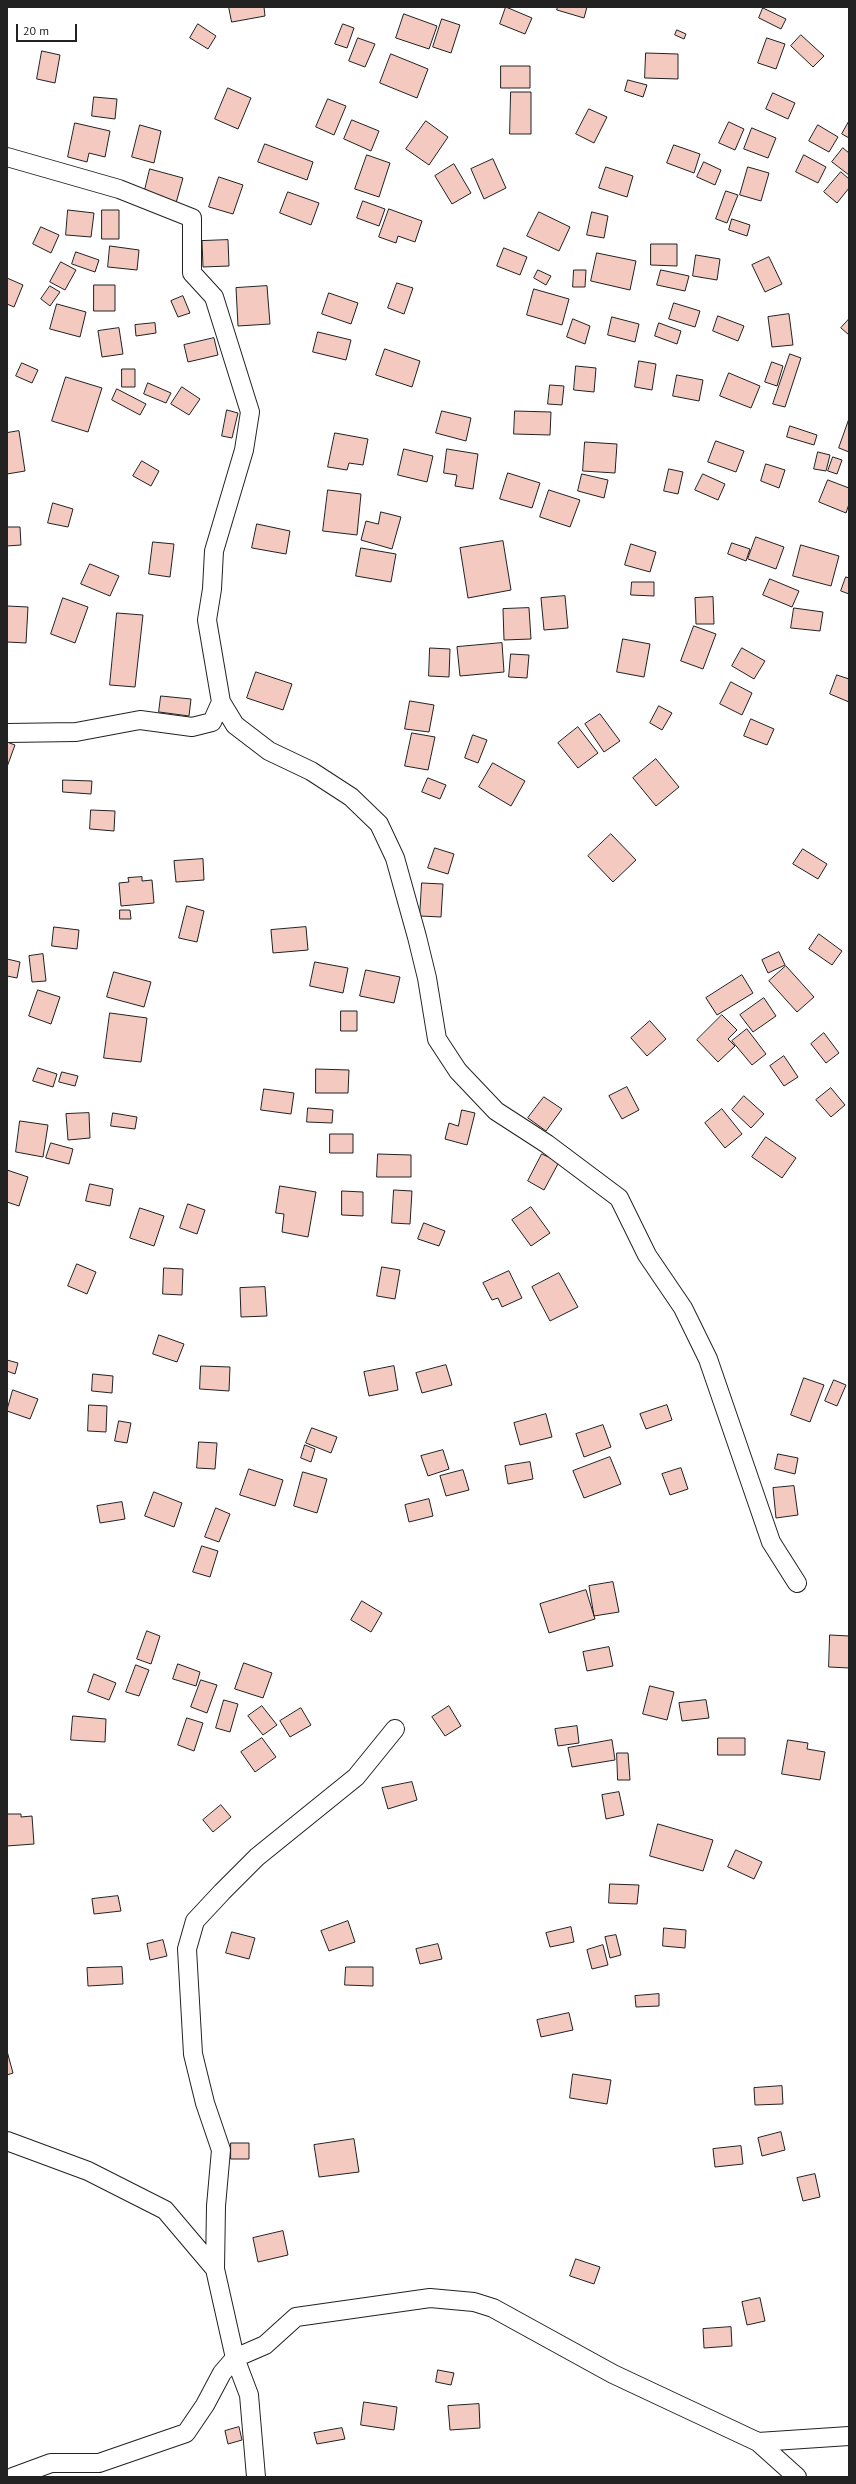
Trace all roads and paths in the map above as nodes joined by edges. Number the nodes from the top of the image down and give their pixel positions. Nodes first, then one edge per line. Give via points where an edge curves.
1 (7, 157) edge
2 (221, 702) junction
3 (7, 733) edge
4 (797, 1583) dead end
5 (395, 1730) dead end
6 (7, 2141) edge
7 (215, 2269) junction
8 (235, 2358) junction
9 (849, 2436) edge
10 (758, 2442) junction
11 (13, 2477) edge
12 (256, 2477) edge
13 (797, 2477) edge

1 - 2 street via 119,189 192,218 192,273 214,297 250,412 244,450 214,551 212,589 206,620
2 - 3 street via 212,722 192,727 140,720 76,732
2 - 4 street via 235,725 269,751 311,770 351,797 379,824 395,858 417,936 437,1039 458,1071 496,1111 547,1144 619,1198 647,1255 683,1308 708,1359 771,1542
5 - 7 street via 356,1777 257,1857 195,1921 187,1949 193,2054 205,2103 221,2150 216,2206
6 - 7 street via 88,2171 165,2210
7 - 8 street
8 - 10 street via 265,2345 296,2318 424,2298 474,2302 493,2308 613,2374
8 - 11 street via 222,2373 206,2405 186,2433 99,2463 51,2463
8 - 12 street via 249,2395
9 - 10 street
10 - 13 street

